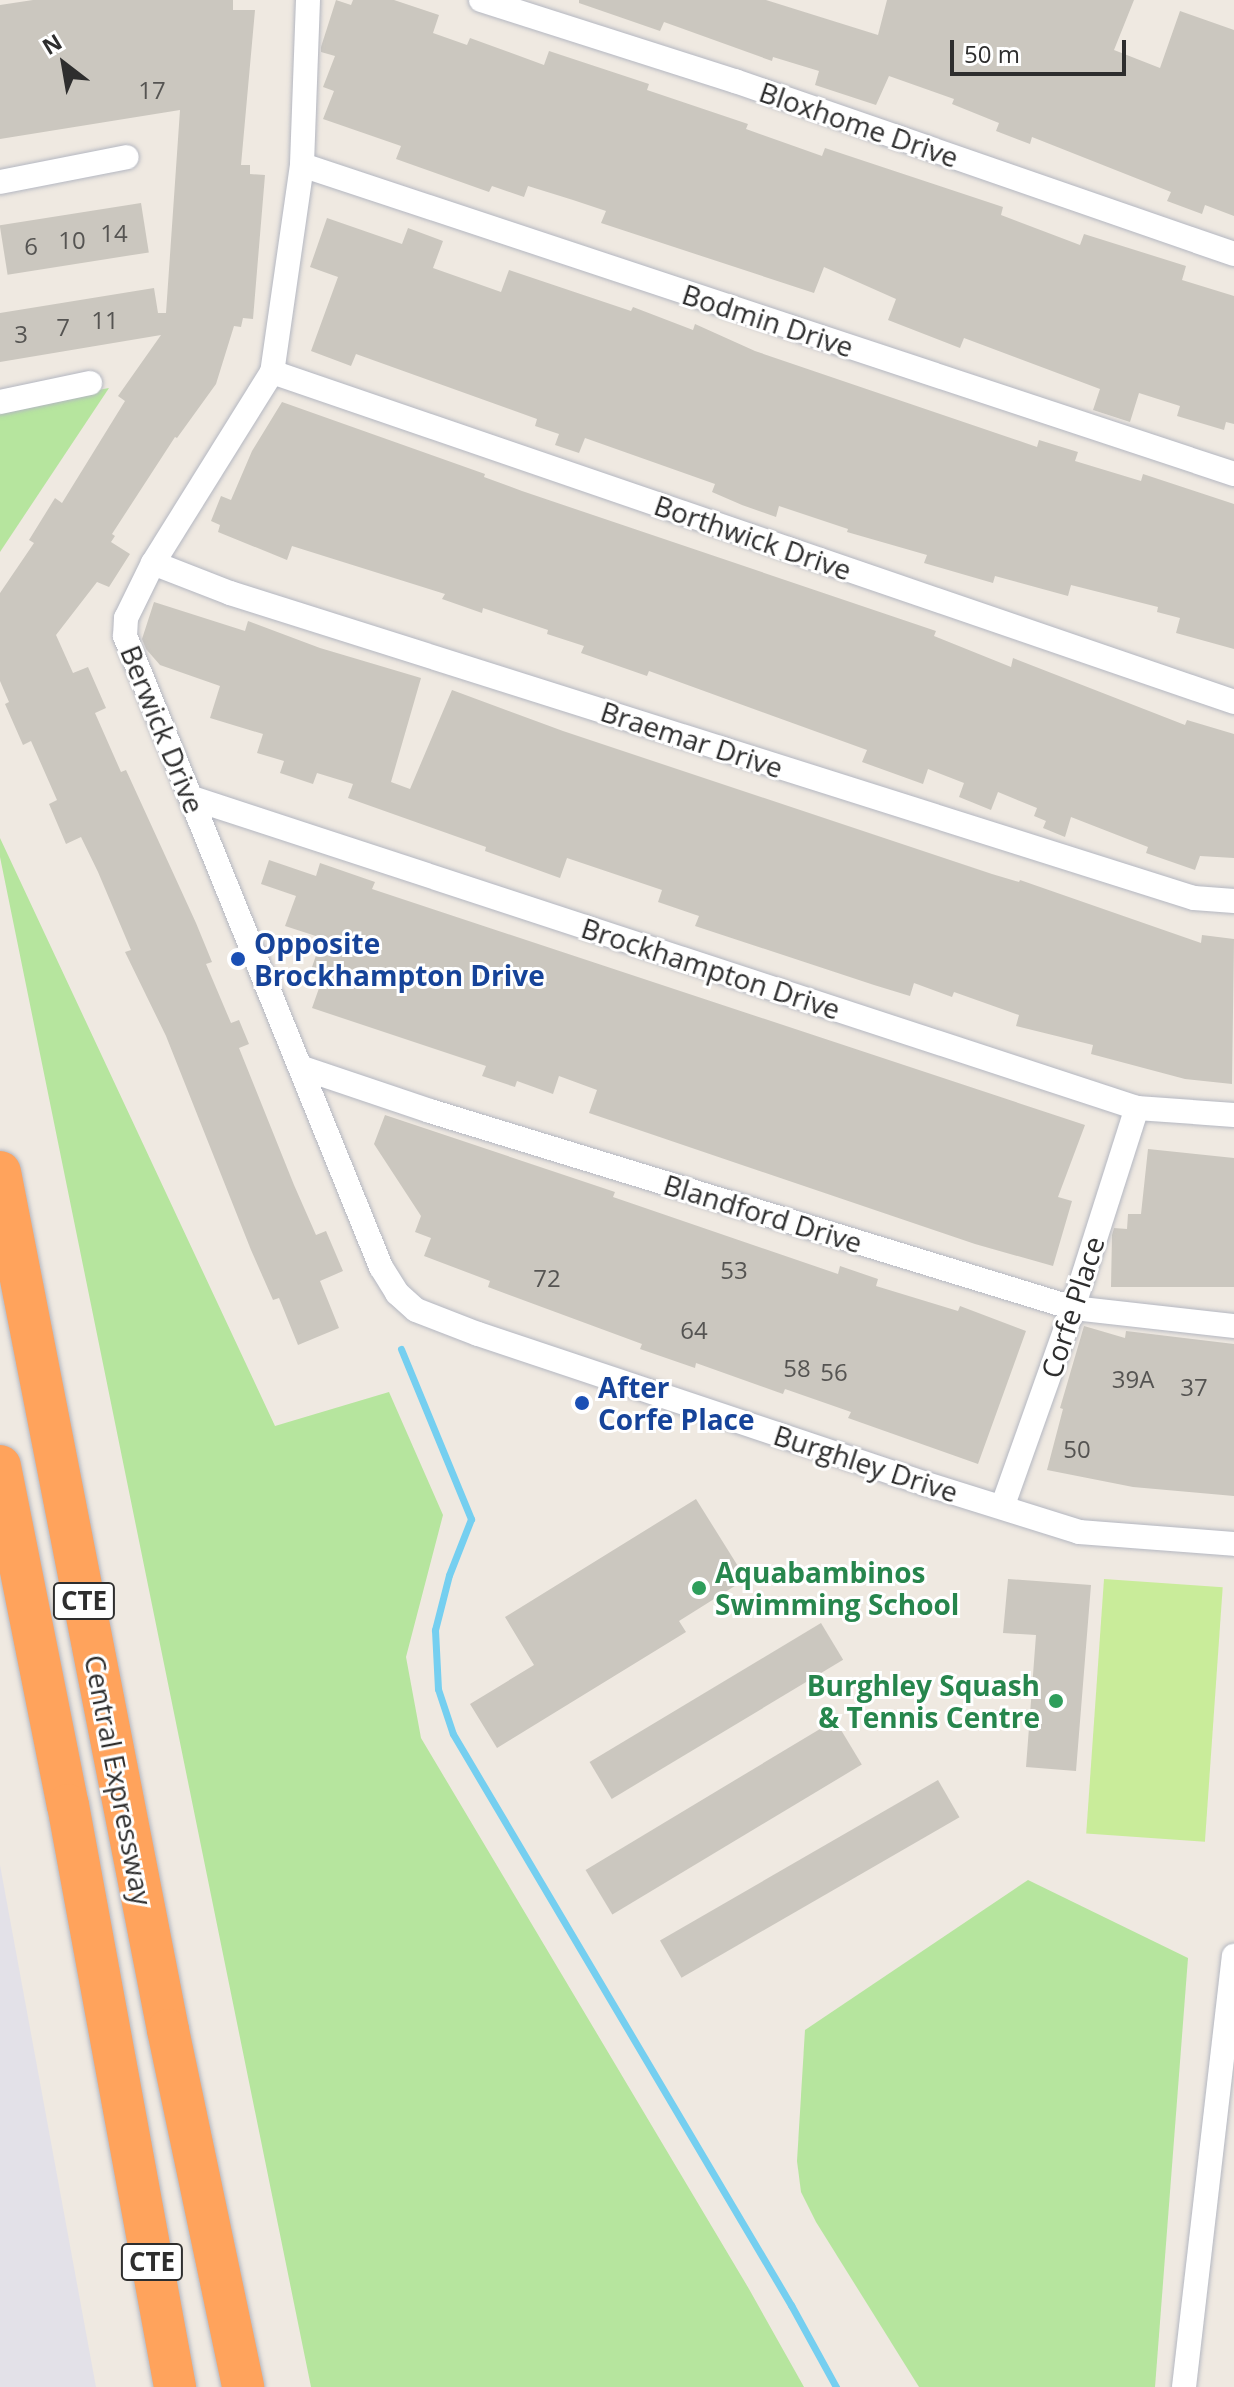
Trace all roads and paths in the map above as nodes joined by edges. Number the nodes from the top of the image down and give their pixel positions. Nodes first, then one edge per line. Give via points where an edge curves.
1 (308, 0) edge
2 (481, 0) edge
3 (127, 157) dead end
4 (302, 165) junction
5 (0, 182) edge
6 (1234, 254) edge
7 (272, 372) junction
8 (90, 383) dead end
9 (0, 402) edge
10 (1234, 474) edge
11 (153, 563) junction
12 (1234, 702) edge
13 (192, 798) junction
14 (1234, 901) edge
15 (300, 1067) junction
16 (1137, 1108) junction
17 (1234, 1115) edge
18 (0, 1172) edge
19 (1073, 1308) junction
20 (416, 1310) joint
21 (1234, 1326) edge
22 (0, 1466) edge
23 (1003, 1505) junction
24 (1234, 1544) edge
25 (1234, 1956) edge
26 (175, 2387) edge
27 (243, 2387) edge
28 (1184, 2387) edge

1 - 4 street, Berwick Drive
2 - 6 street, Bloxhome Drive via 735,81
3 - 5 street
4 - 7 street, Berwick Drive
4 - 10 street, Bodmin Drive
7 - 11 street, Berwick Drive
7 - 12 street, Borthwick Drive
8 - 9 street
11 - 13 street, Berwick Drive via 126,618 125,636
11 - 14 street, Braemar Drive via 230,593 1179,894
13 - 15 street, Berwick Drive
13 - 16 street, Brockhampton Drive
15 - 19 street, Blandford Drive
15 - 20 street, Berwick Drive via 381,1267 397,1293
16 - 17 street, Brockhampton Drive
16 - 19 street, Corfe Place
18 - 27 highway, Central Expressway / CTE
19 - 21 street, Blandford Drive
19 - 23 street, Corfe Place
20 - 23 street, Burghley Drive via 923,1483
22 - 26 highway, Central Expressway / CTE
23 - 24 street, Burghley Drive via 1079,1532
25 - 28 street

